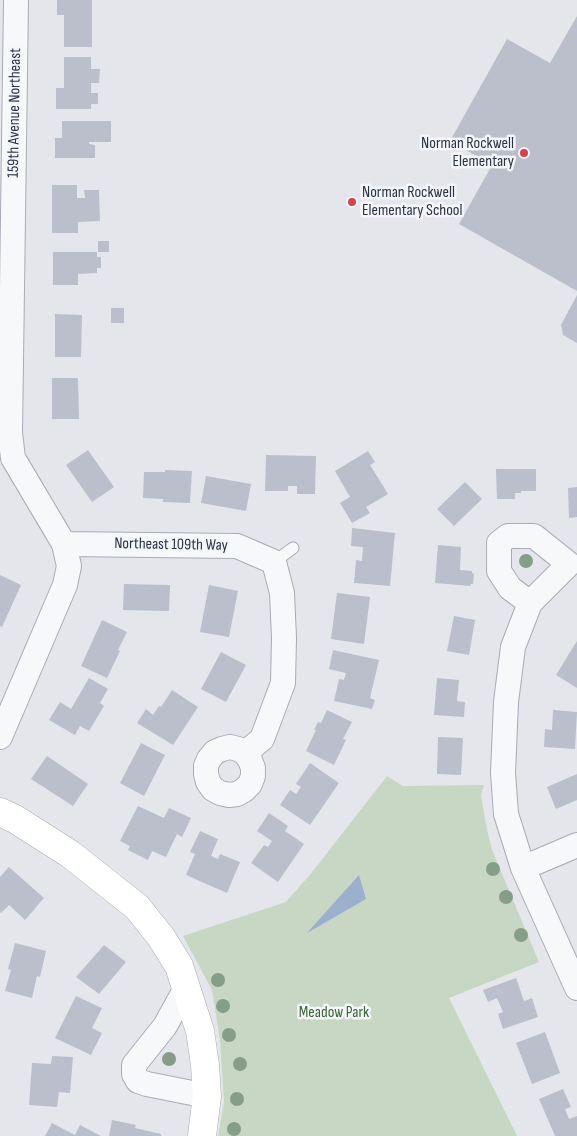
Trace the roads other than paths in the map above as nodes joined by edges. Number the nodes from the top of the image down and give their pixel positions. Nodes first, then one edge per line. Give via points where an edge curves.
1 (16, 0) edge
2 (7, 91) edge
3 (6, 318) edge
4 (64, 544) junction
5 (294, 548) dead end
6 (274, 562) junction
7 (573, 564) edge
8 (530, 603) junction
9 (0, 738) edge
10 (245, 754) dead end
11 (0, 812) edge
12 (577, 845) edge
13 (523, 868) junction
14 (186, 988) junction
15 (577, 988) edge
16 (207, 1096) junction
17 (202, 1136) edge

1 - 2 street, 159th Avenue Northeast
2 - 3 street, 159th Avenue Northeast
3 - 4 street, 159th Avenue Northeast via 13,458
4 - 6 street, Northeast 109th Way via 237,546
4 - 9 street, 159th Avenue Northeast via 69,566 65,585
5 - 6 lane
6 - 10 street via 282,593 283,683 262,739
7 - 8 street
7 - 8 street via 534,536 508,536 499,543 499,571 510,588
8 - 13 street via 513,647 506,702 503,773 506,814
11 - 14 street via 70,854 137,907 162,937 179,966
12 - 13 street
13 - 15 street
14 - 16 street via 200,1031
14 - 16 street via 165,1026 134,1065 134,1074 138,1081 147,1084
16 - 17 street

